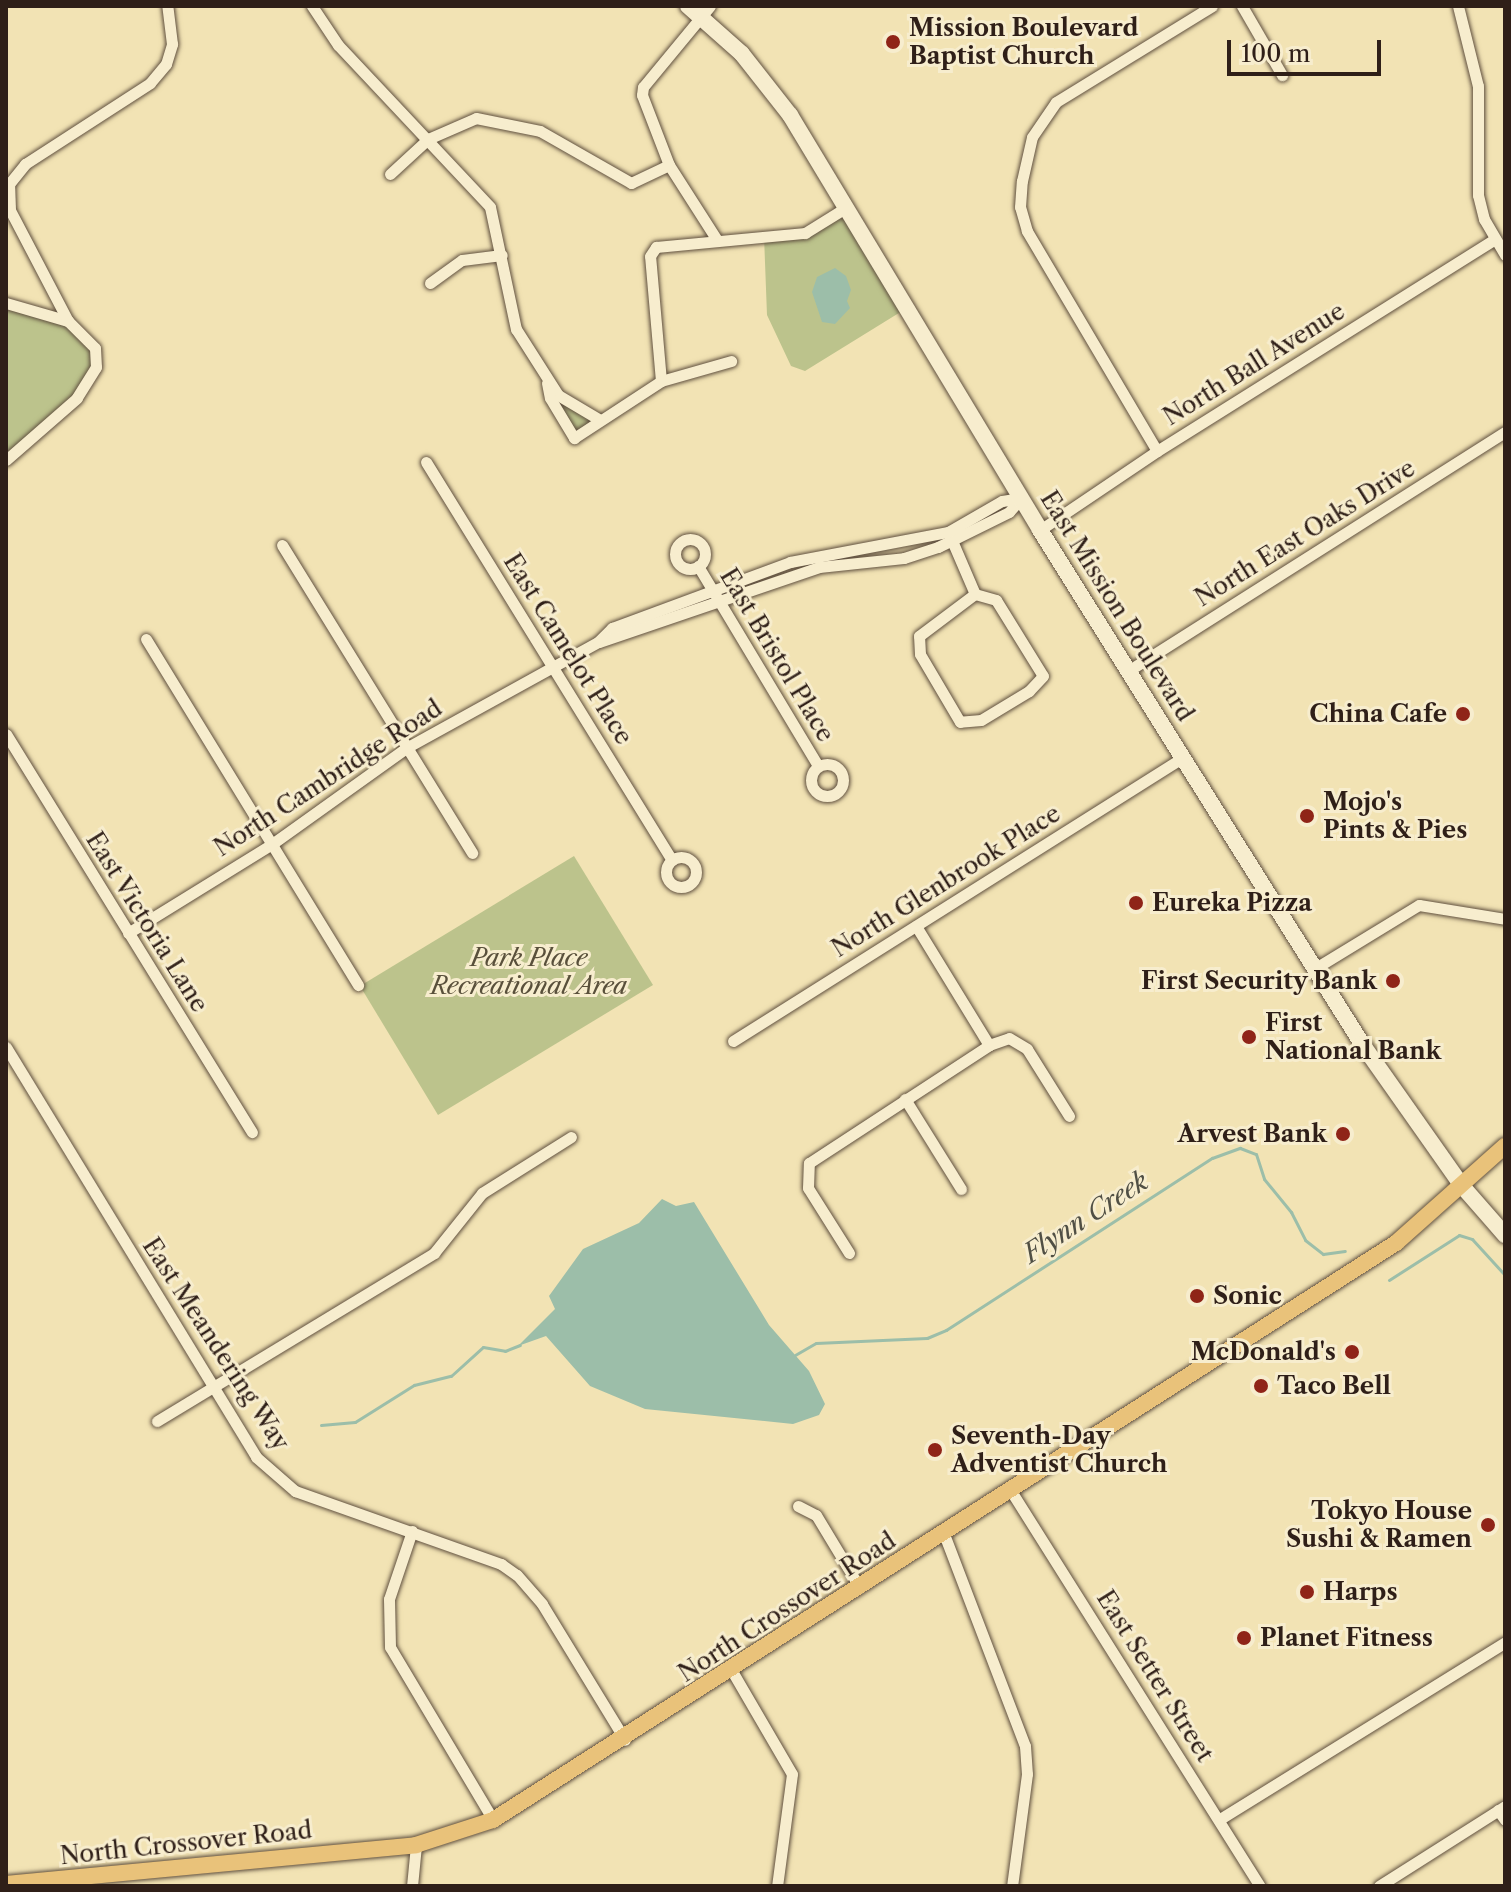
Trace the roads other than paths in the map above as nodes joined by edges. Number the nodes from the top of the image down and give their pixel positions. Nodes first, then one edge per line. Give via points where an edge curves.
1 (167, 6) edge
2 (312, 6) edge
3 (1212, 6) edge
4 (1242, 6) edge
5 (1458, 6) edge
6 (700, 9) edge
7 (1282, 75) dead end
8 (428, 139) junction
9 (669, 165) junction
10 (390, 174) dead end
11 (847, 207) junction
12 (1495, 239) junction
13 (717, 240) junction
14 (502, 255) junction
15 (1505, 255) edge
16 (430, 283) dead end
17 (6, 303) edge
18 (68, 321) junction
19 (731, 361) dead end
20 (661, 381) junction
21 (547, 382) junction
22 (600, 420) junction
23 (1505, 432) edge
24 (1157, 451) junction
25 (6, 460) edge
26 (426, 462) dead end
27 (1021, 498) junction
28 (1040, 530) junction
29 (950, 537) junction
30 (282, 545) dead end
31 (698, 566) dead end
32 (717, 594) junction
33 (975, 594) junction
34 (146, 639) dead end
35 (553, 666) junction
36 (1128, 671) junction
37 (6, 734) edge
38 (406, 748) junction
39 (1182, 758) junction
40 (818, 766) dead end
41 (272, 844) junction
42 (472, 853) dead end
43 (672, 860) dead end
44 (1505, 919) edge
45 (916, 926) junction
46 (128, 933) junction
47 (1314, 969) junction
48 (358, 985) dead end
49 (733, 1041) dead end
50 (989, 1045) junction
51 (6, 1047) edge
52 (905, 1099) junction
53 (1069, 1116) dead end
54 (252, 1132) dead end
55 (571, 1137) dead end
56 (1505, 1146) edge
57 (1463, 1187) junction
58 (961, 1189) dead end
59 (1505, 1235) edge
60 (849, 1253) dead end
61 (212, 1388) junction
62 (157, 1421) dead end
63 (1011, 1491) junction
64 (798, 1506) dead end
65 (412, 1531) junction
66 (944, 1534) junction
67 (860, 1588) junction
68 (1505, 1642) edge
69 (732, 1671) junction
70 (625, 1740) junction
71 (1503, 1812) edge
72 (1220, 1819) junction
73 (493, 1820) junction
74 (416, 1845) junction
75 (6, 1884) edge
76 (412, 1886) edge
77 (777, 1886) edge
78 (1012, 1886) edge
79 (1260, 1886) edge
80 (1379, 1886) edge

1 - 18 street via 172,44 166,64 150,83 25,164 9,184 10,210
2 - 8 street via 338,45
3 - 24 street via 1046,111 1032,137 1022,181 1020,207 1027,231
4 - 7 street
5 - 12 street via 1478,86 1478,195
6 - 9 street via 643,87
6 - 11 main road, East Mission Boulevard via 774,93
8 - 9 street via 476,118 540,131 631,183
8 - 10 street
8 - 14 street via 490,207
9 - 13 street
11 - 13 street via 805,233
11 - 27 main road, East Mission Boulevard
12 - 15 street
12 - 24 street, North Ball Avenue
13 - 20 street via 662,244 652,251
14 - 16 street via 462,260
14 - 21 street via 510,313
17 - 18 street
18 - 25 street via 95,348 96,367 89,383 61,415
19 - 20 street
20 - 22 street
21 - 22 street
21 - 22 street via 550,398 574,438
23 - 36 street, North East Oaks Drive
24 - 28 street, North Ball Avenue
26 - 35 street, East Camelot Place
27 - 28 main road, East Mission Boulevard
27 - 29 street, North Cambridge Road via 1002,501
28 - 36 main road, East Mission Boulevard
29 - 32 street, North Cambridge Road via 790,562
29 - 33 street
30 - 38 street
31 - 32 street, East Bristol Place
32 - 35 street, North Cambridge Road via 612,628 598,642
32 - 40 street, East Bristol Place
33 - 33 street via 996,600 1043,676 1029,691 981,720 960,722 920,654 919,636
34 - 41 street
35 - 38 street, North Cambridge Road
35 - 43 street, East Camelot Place
36 - 39 main road, East Mission Boulevard
37 - 46 street, East Victoria Lane
38 - 41 street, North Cambridge Road
38 - 42 street
39 - 45 street, North Glenbrook Place
39 - 47 main road, East Mission Boulevard
41 - 46 street, North Cambridge Road
41 - 48 street
44 - 47 street via 1419,905
45 - 49 street, North Glenbrook Place
45 - 50 street
46 - 54 street, East Victoria Lane
47 - 57 main road, East Mission Boulevard
50 - 52 street
50 - 53 street via 1009,1038 1019,1042
51 - 61 street, East Meandering Way
52 - 58 street
52 - 60 street via 815,1156 806,1171 808,1188
55 - 61 street via 482,1193 434,1253
56 - 57 main road, North Crossover Road
57 - 59 main road, East Mission Boulevard
57 - 63 main road, North Crossover Road via 1396,1243
61 - 62 street
61 - 65 street, East Meandering Way via 256,1457 295,1491
63 - 66 main road, North Crossover Road
63 - 72 street, East Setter Street
64 - 67 street via 816,1515
65 - 70 street, East Meandering Way via 517,1575 542,1604
65 - 73 street via 389,1599 390,1647
66 - 67 main road, North Crossover Road
66 - 78 street via 1025,1746 1027,1774
67 - 69 main road, North Crossover Road
68 - 72 street
69 - 70 main road, North Crossover Road
69 - 77 street via 792,1774
70 - 73 main road, North Crossover Road
71 - 80 street
72 - 79 street, East Setter Street
73 - 74 main road, North Crossover Road
74 - 75 main road, North Crossover Road
74 - 76 street

